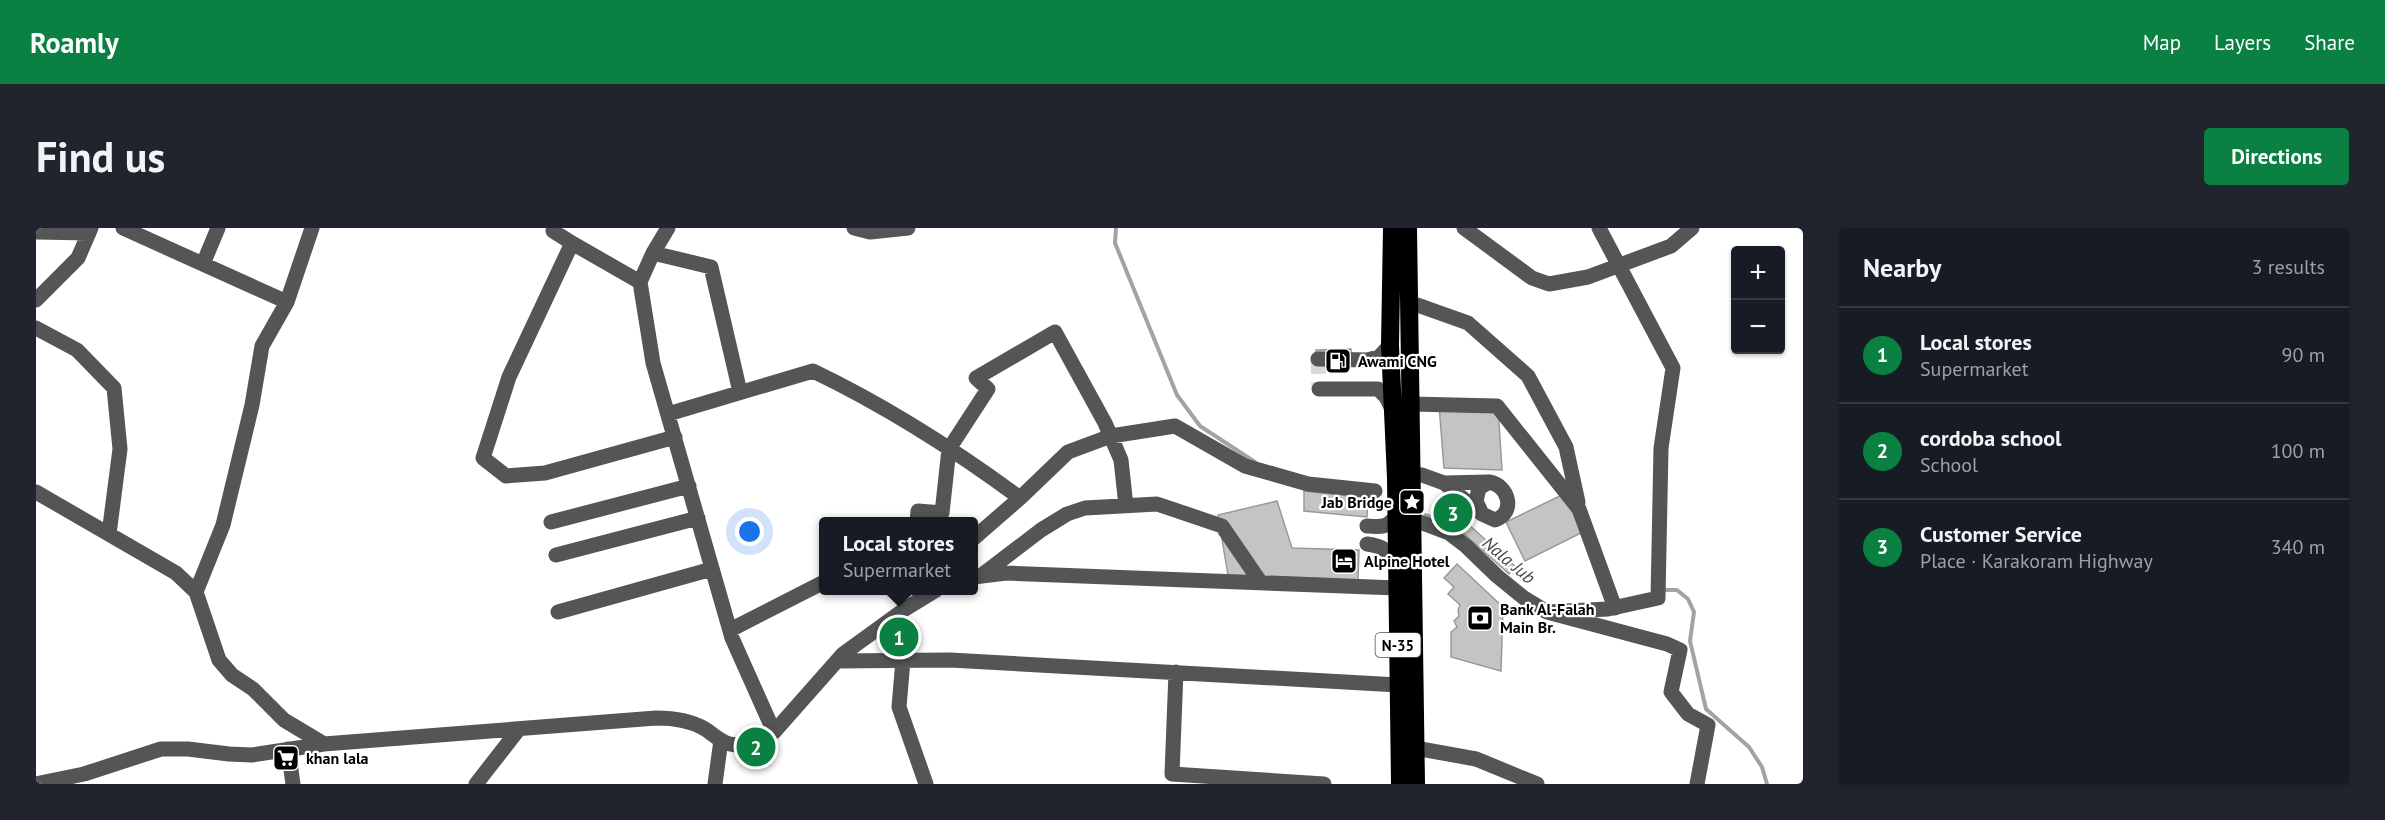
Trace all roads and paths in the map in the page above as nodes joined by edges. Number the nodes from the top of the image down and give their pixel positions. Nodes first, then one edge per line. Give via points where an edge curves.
1 (218, 228) edge
2 (312, 228) edge
3 (555, 228) edge
4 (668, 228) edge
5 (854, 228) edge
6 (908, 228) edge
7 (1392, 228) edge
8 (1408, 228) edge
9 (1464, 228) edge
10 (1599, 228) edge
11 (1692, 228) edge
12 (131, 230) edge
13 (90, 231) edge
14 (36, 232) edge
15 (572, 243) junction
16 (653, 253) junction
17 (203, 264) junction
18 (1617, 266) junction
19 (640, 282) junction
20 (36, 300) edge
21 (287, 302) junction
22 (1409, 302) junction
23 (36, 328) edge
24 (1390, 345) junction
25 (1318, 359) dead end
26 (1319, 389) dead end
27 (740, 392) junction
28 (1411, 404) junction
29 (1392, 409) junction
30 (668, 414) junction
31 (1111, 436) junction
32 (675, 437) junction
33 (949, 449) junction
34 (1406, 481) junction
35 (1489, 482) junction
36 (1444, 483) junction
37 (689, 486) junction
38 (1375, 491) dead end
39 (36, 492) edge
40 (1020, 498) junction
41 (1126, 506) junction
42 (1580, 509) junction
43 (1404, 514) junction
44 (1482, 514) junction
45 (917, 517) edge
46 (698, 518) junction
47 (551, 522) dead end
48 (1367, 526) dead end
49 (109, 534) junction
50 (978, 535) edge
51 (1367, 544) dead end
52 (556, 555) dead end
53 (1397, 563) junction
54 (712, 569) junction
55 (978, 576) edge
56 (1261, 583) junction
57 (819, 585) edge
58 (1397, 588) junction
59 (196, 592) junction
60 (929, 595) edge
61 (1615, 608) junction
62 (558, 612) dead end
63 (1547, 612) junction
64 (729, 630) junction
65 (903, 660) junction
66 (837, 661) junction
67 (1176, 672) junction
68 (1398, 685) junction
69 (519, 729) junction
70 (774, 732) junction
71 (721, 740) junction
72 (324, 744) junction
73 (1415, 748) junction
74 (288, 749) junction
75 (36, 784) edge
76 (293, 784) edge
77 (477, 784) edge
78 (715, 784) edge
79 (926, 784) edge
80 (1324, 784) edge
81 (1400, 784) edge
82 (1416, 784) edge
83 (1537, 784) edge
84 (1696, 784) edge

1 - 17 street
2 - 21 street
3 - 15 street via 553,231
4 - 16 street
5 - 6 street via 870,232
7 - 24 highway, N-35
8 - 22 highway, N-35
9 - 18 street via 1532,278 1550,284 1588,277
10 - 18 street
11 - 18 street via 1671,246
12 - 17 street
13 - 14 street
13 - 20 street via 78,258
15 - 19 street
15 - 32 street via 509,377 483,458 506,476 545,473
16 - 19 street
16 - 27 street via 711,267
17 - 21 street
18 - 61 street via 1674,368 1660,448 1658,598
19 - 30 street via 653,363
21 - 59 street via 262,346 223,525
22 - 28 highway, N-35
22 - 42 street via 1468,323 1528,376 1566,447
23 - 49 street via 77,350 114,388 120,449
24 - 25 street via 1379,357 1367,360
24 - 29 highway, N-35
26 - 29 street via 1378,389
27 - 30 street
27 - 33 street via 813,370 861,394
28 - 34 highway, N-35
28 - 42 street via 1497,405
29 - 34 highway, N-35
30 - 32 street
31 - 33 street via 1055,332 976,378 988,389
31 - 38 street via 1175,426 1245,466 1308,484
31 - 40 street via 1068,452
31 - 41 street via 1121,460
32 - 37 street
33 - 40 street
33 - 45 street via 942,513 918,511
34 - 36 street via 1422,475
34 - 43 highway, N-35
35 - 36 street
35 - 44 street via 1476,494
35 - 44 street via 1505,491 1508,506 1506,513 1495,520
36 - 44 street
37 - 46 street
37 - 47 street
39 - 49 street
40 - 50 street
41 - 55 street via 1085,508 1067,514
41 - 56 street via 1156,504 1222,526
42 - 61 street
43 - 48 street via 1389,525
43 - 53 highway, N-35
43 - 63 street via 1449,533 1524,598
43 - 73 highway, N-35
46 - 52 street
46 - 54 street
49 - 59 street via 176,573
51 - 53 street via 1380,546
53 - 58 highway, N-35
54 - 62 street
54 - 64 street
55 - 56 street via 1006,573
56 - 58 street
57 - 64 street
58 - 68 highway, N-35
59 - 72 street via 219,660 284,720
60 - 66 street
61 - 63 street
63 - 84 street via 1680,650 1671,692 1688,714 1708,725
64 - 70 street
65 - 66 street
65 - 67 street
65 - 79 street via 899,707
66 - 70 street
67 - 68 street
67 - 80 street via 1172,774
68 - 81 highway, N-35
69 - 71 street via 673,718 705,729
69 - 72 street
69 - 77 street
70 - 71 street via 740,745
71 - 78 street
72 - 74 street
73 - 82 highway, N-35
73 - 83 street via 1476,759
74 - 75 street via 252,755 161,749 84,774
74 - 76 street

